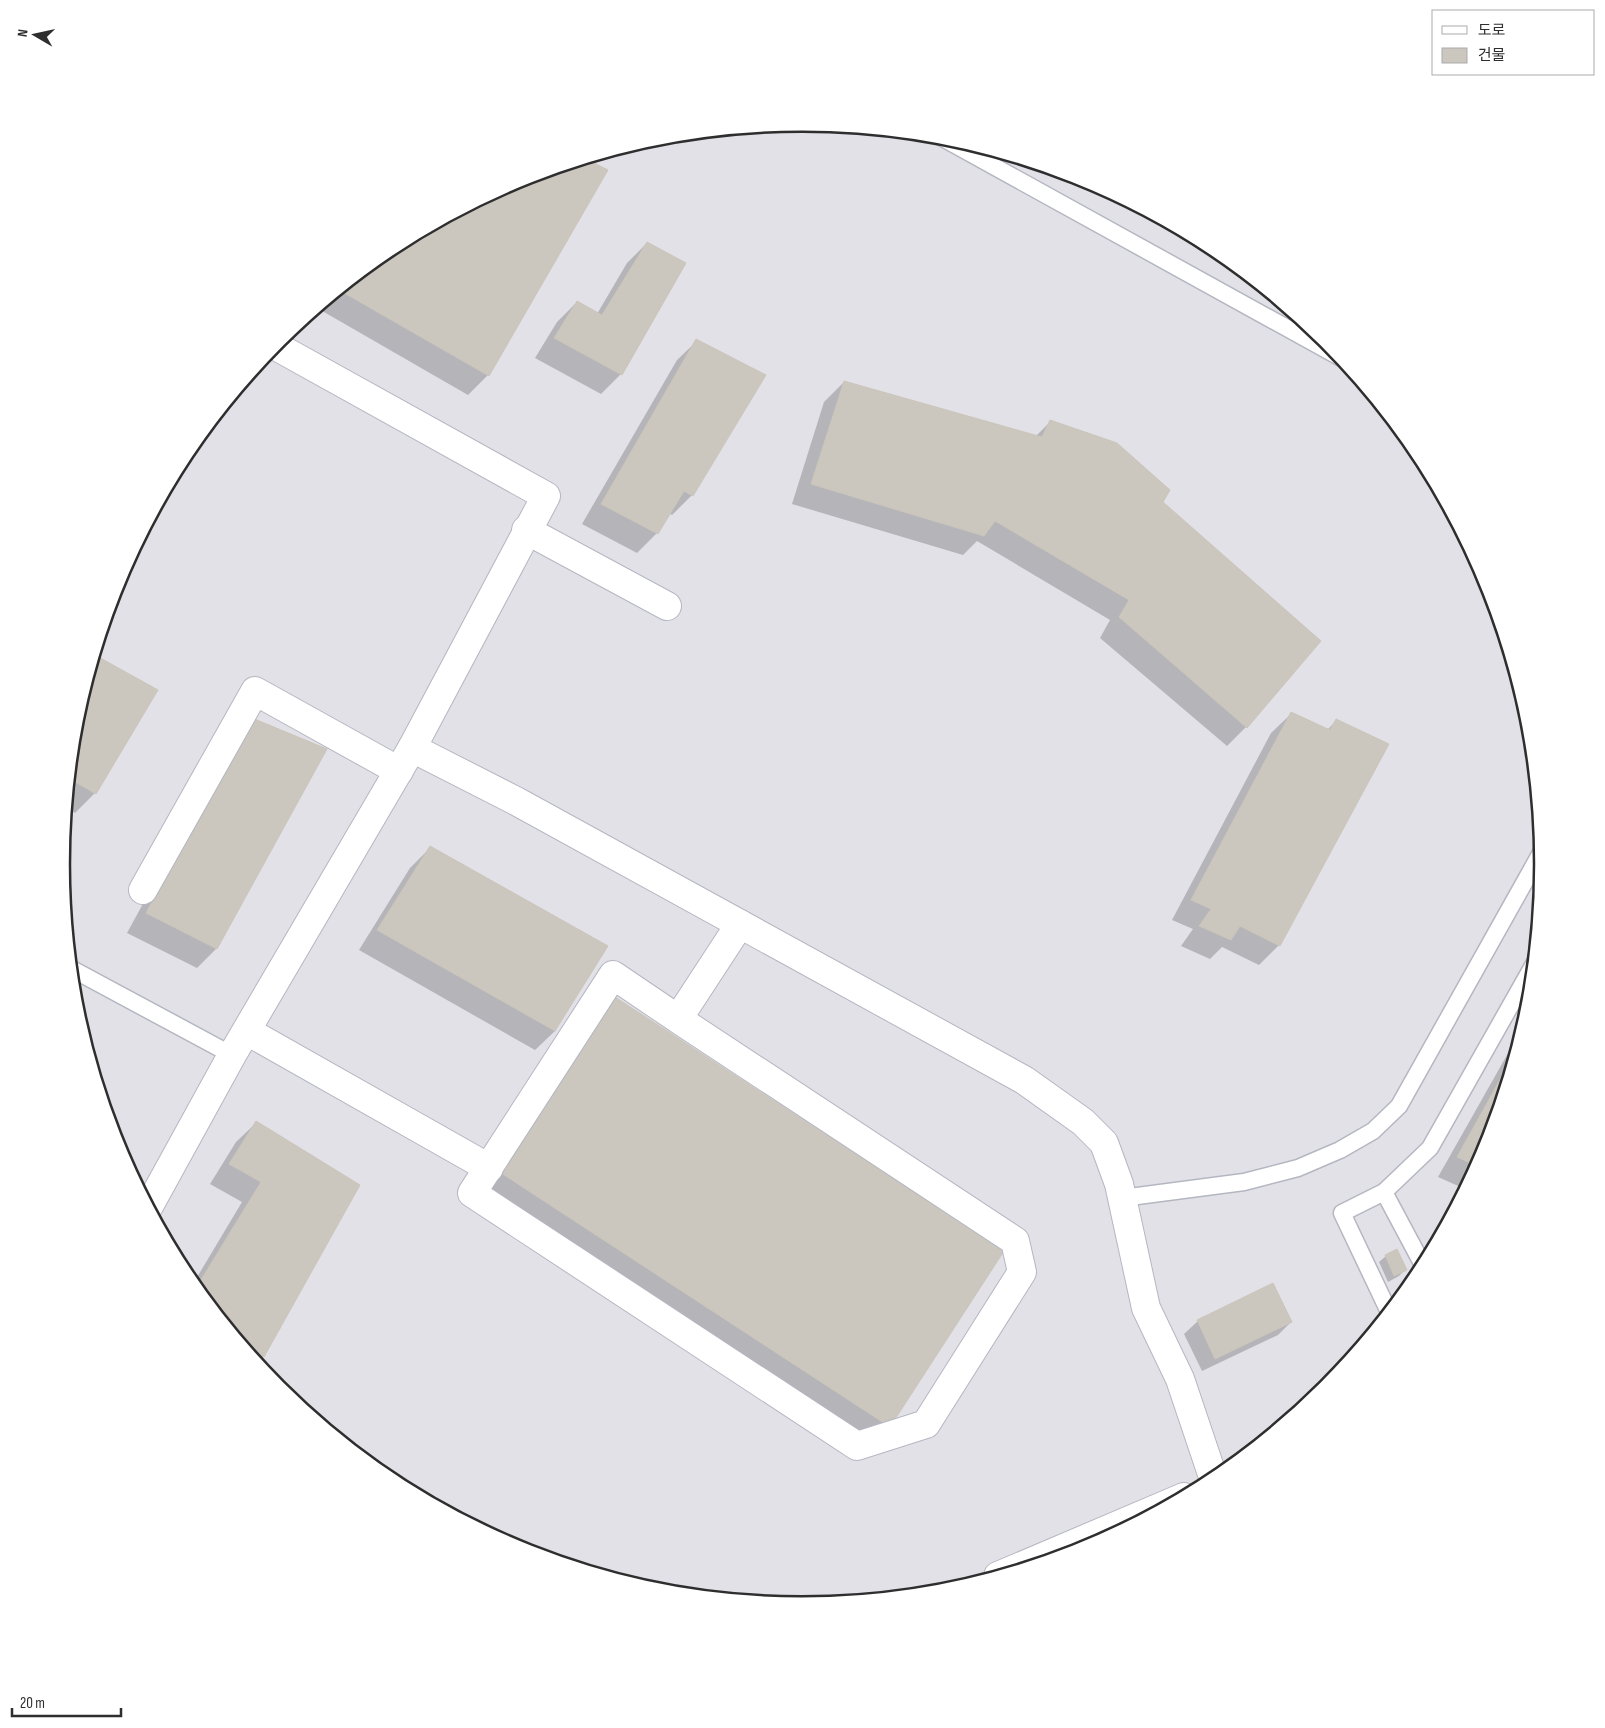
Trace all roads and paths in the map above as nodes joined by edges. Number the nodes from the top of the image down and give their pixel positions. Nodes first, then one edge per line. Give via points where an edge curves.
1 (965, 150) edge
2 (1321, 347) edge
3 (282, 349) edge
4 (526, 530) junction
5 (667, 606) dead end
6 (412, 748) junction
7 (399, 771) junction
8 (1535, 864) edge
9 (143, 890) dead end
10 (740, 924) junction
11 (78, 972) edge
12 (1526, 978) edge
13 (678, 1019) junction
14 (247, 1031) junction
15 (232, 1055) junction
16 (489, 1168) junction
17 (1384, 1192) junction
18 (1122, 1198) junction
19 (152, 1200) edge
20 (1420, 1258) edge
21 (1387, 1306) edge
22 (1211, 1471) edge

1 - 2 lane
3 - 4 street via 546,496
4 - 5 street
4 - 6 street
6 - 7 street
6 - 10 street
7 - 9 street via 255,691
7 - 14 street
8 - 18 lane via 1399,1106 1373,1131 1298,1168 1244,1182
10 - 13 street
10 - 18 street via 1024,1080 1083,1122 1104,1143
11 - 15 lane
12 - 17 lane via 1430,1148
13 - 16 street via 613,976
13 - 16 street via 1015,1241 1022,1272 926,1424 858,1446 472,1193
14 - 15 street
14 - 16 street
15 - 19 street
17 - 20 lane
17 - 21 lane via 1342,1213
18 - 22 street via 1146,1308 1180,1378

